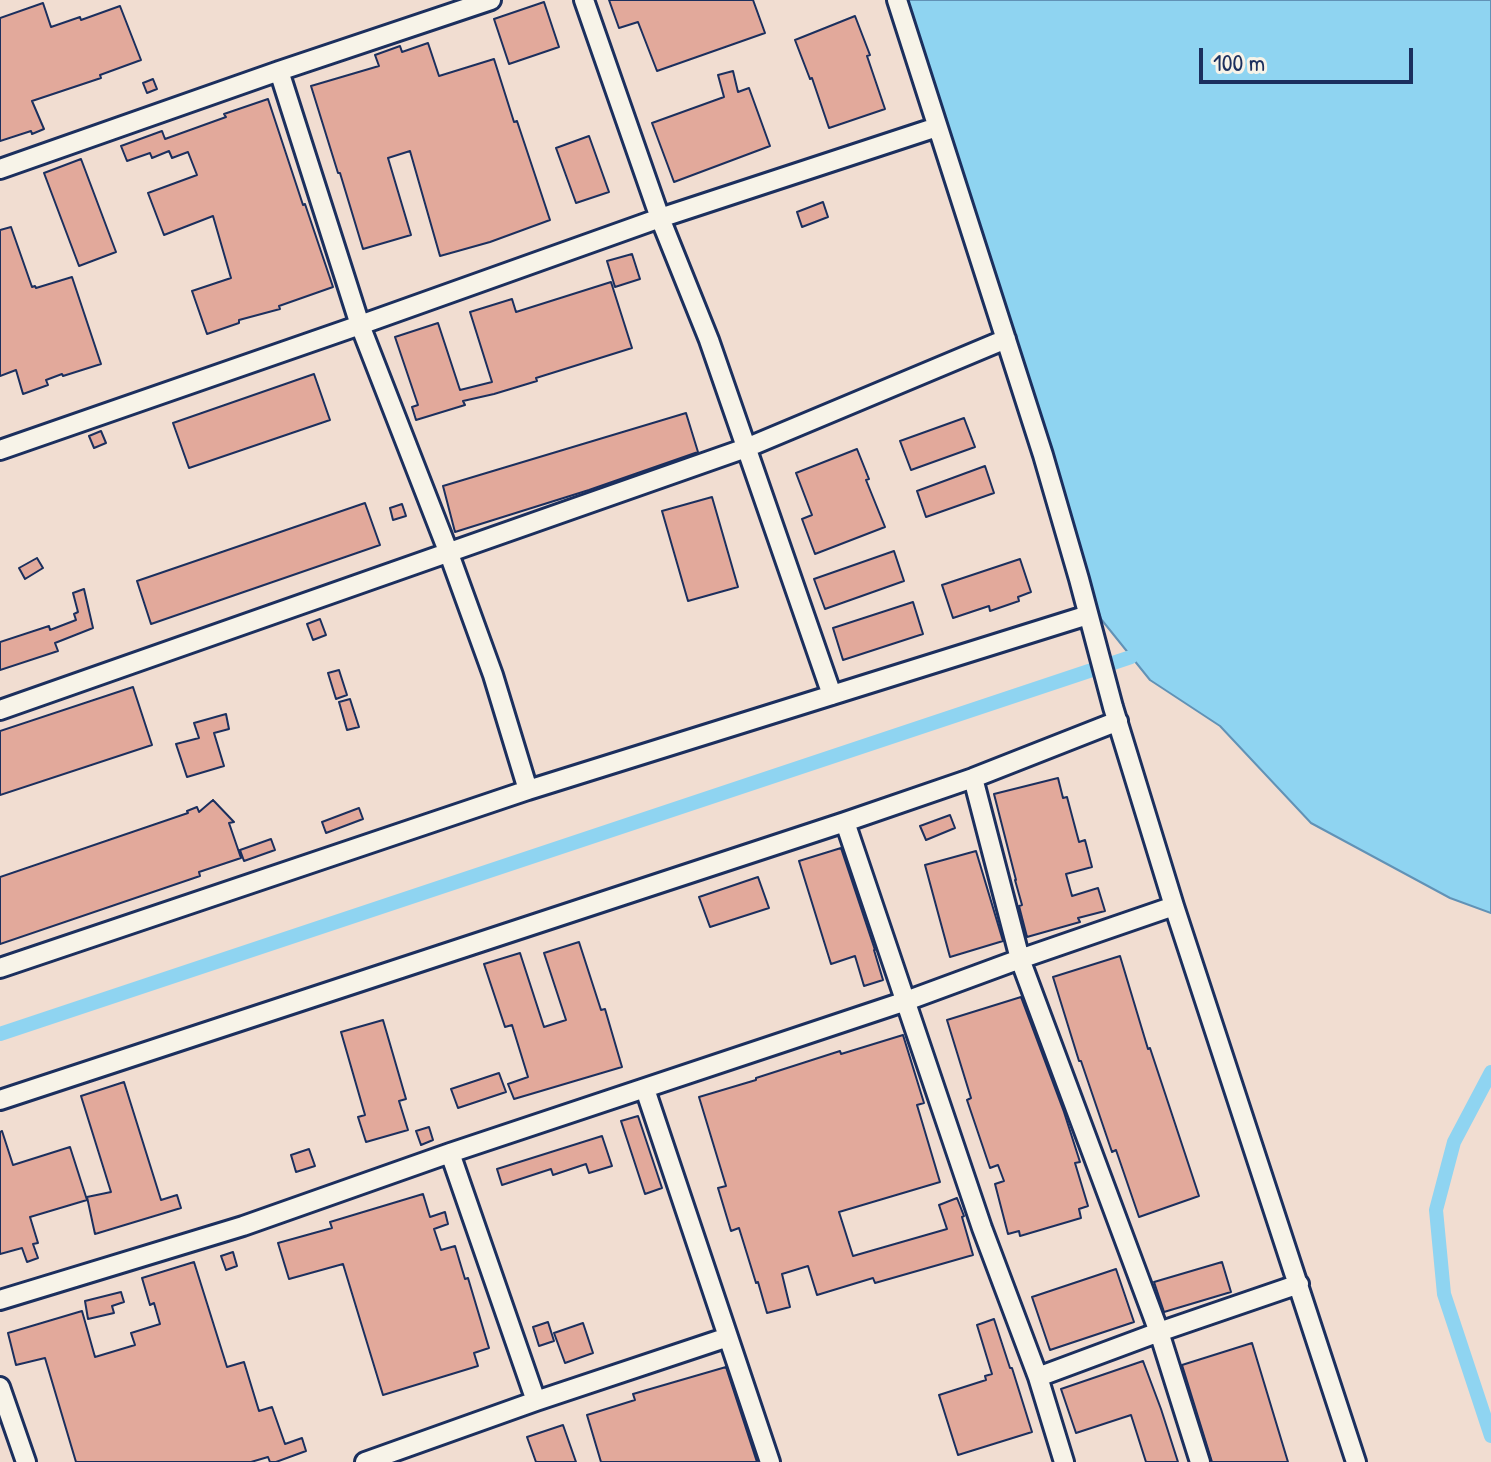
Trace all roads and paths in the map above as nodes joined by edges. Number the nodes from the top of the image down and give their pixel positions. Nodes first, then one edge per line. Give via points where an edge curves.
1 (491, 0) edge
2 (584, 0) edge
3 (897, 0) edge
4 (279, 71) junction
5 (937, 127) junction
6 (0, 169) edge
7 (660, 218) junction
8 (360, 325) junction
9 (1006, 339) junction
10 (746, 448) junction
11 (0, 450) edge
12 (448, 551) junction
13 (1088, 615) junction
14 (832, 695) junction
15 (0, 710) edge
16 (1118, 721) junction
17 (973, 778) junction
18 (528, 790) junction
19 (845, 822) junction
20 (1174, 906) junction
21 (1020, 959) junction
22 (0, 968) edge
23 (906, 1001) junction
24 (645, 1089) junction
25 (0, 1100) edge
26 (450, 1153) junction
27 (1299, 1284) junction
28 (0, 1300) edge
29 (1159, 1332) junction
30 (728, 1337) junction
31 (1038, 1377) junction
32 (0, 1387) edge
33 (536, 1401) junction
34 (26, 1462) edge
35 (365, 1462) edge
36 (770, 1462) edge
37 (1064, 1462) edge
38 (1200, 1462) edge
39 (1356, 1462) edge

1 - 4 street
2 - 7 street
3 - 5 street
4 - 6 street
4 - 8 street
5 - 7 street
5 - 9 street
7 - 8 street
7 - 10 street
8 - 11 street
8 - 12 street
9 - 10 street
9 - 13 street
10 - 12 street
10 - 14 street
12 - 15 street
12 - 18 street
13 - 14 street
13 - 16 street
14 - 18 street
16 - 17 street
16 - 20 street
17 - 19 street
17 - 21 street
18 - 22 street
19 - 23 street
19 - 25 street
20 - 21 street
20 - 27 street
21 - 23 street
21 - 29 street
23 - 24 street
23 - 31 street
24 - 26 street
24 - 30 street
26 - 28 street via 243,1226
26 - 33 street
27 - 29 street
27 - 39 street
29 - 31 street
29 - 38 street
30 - 33 street
30 - 36 street
31 - 37 street
32 - 34 street
33 - 35 street

